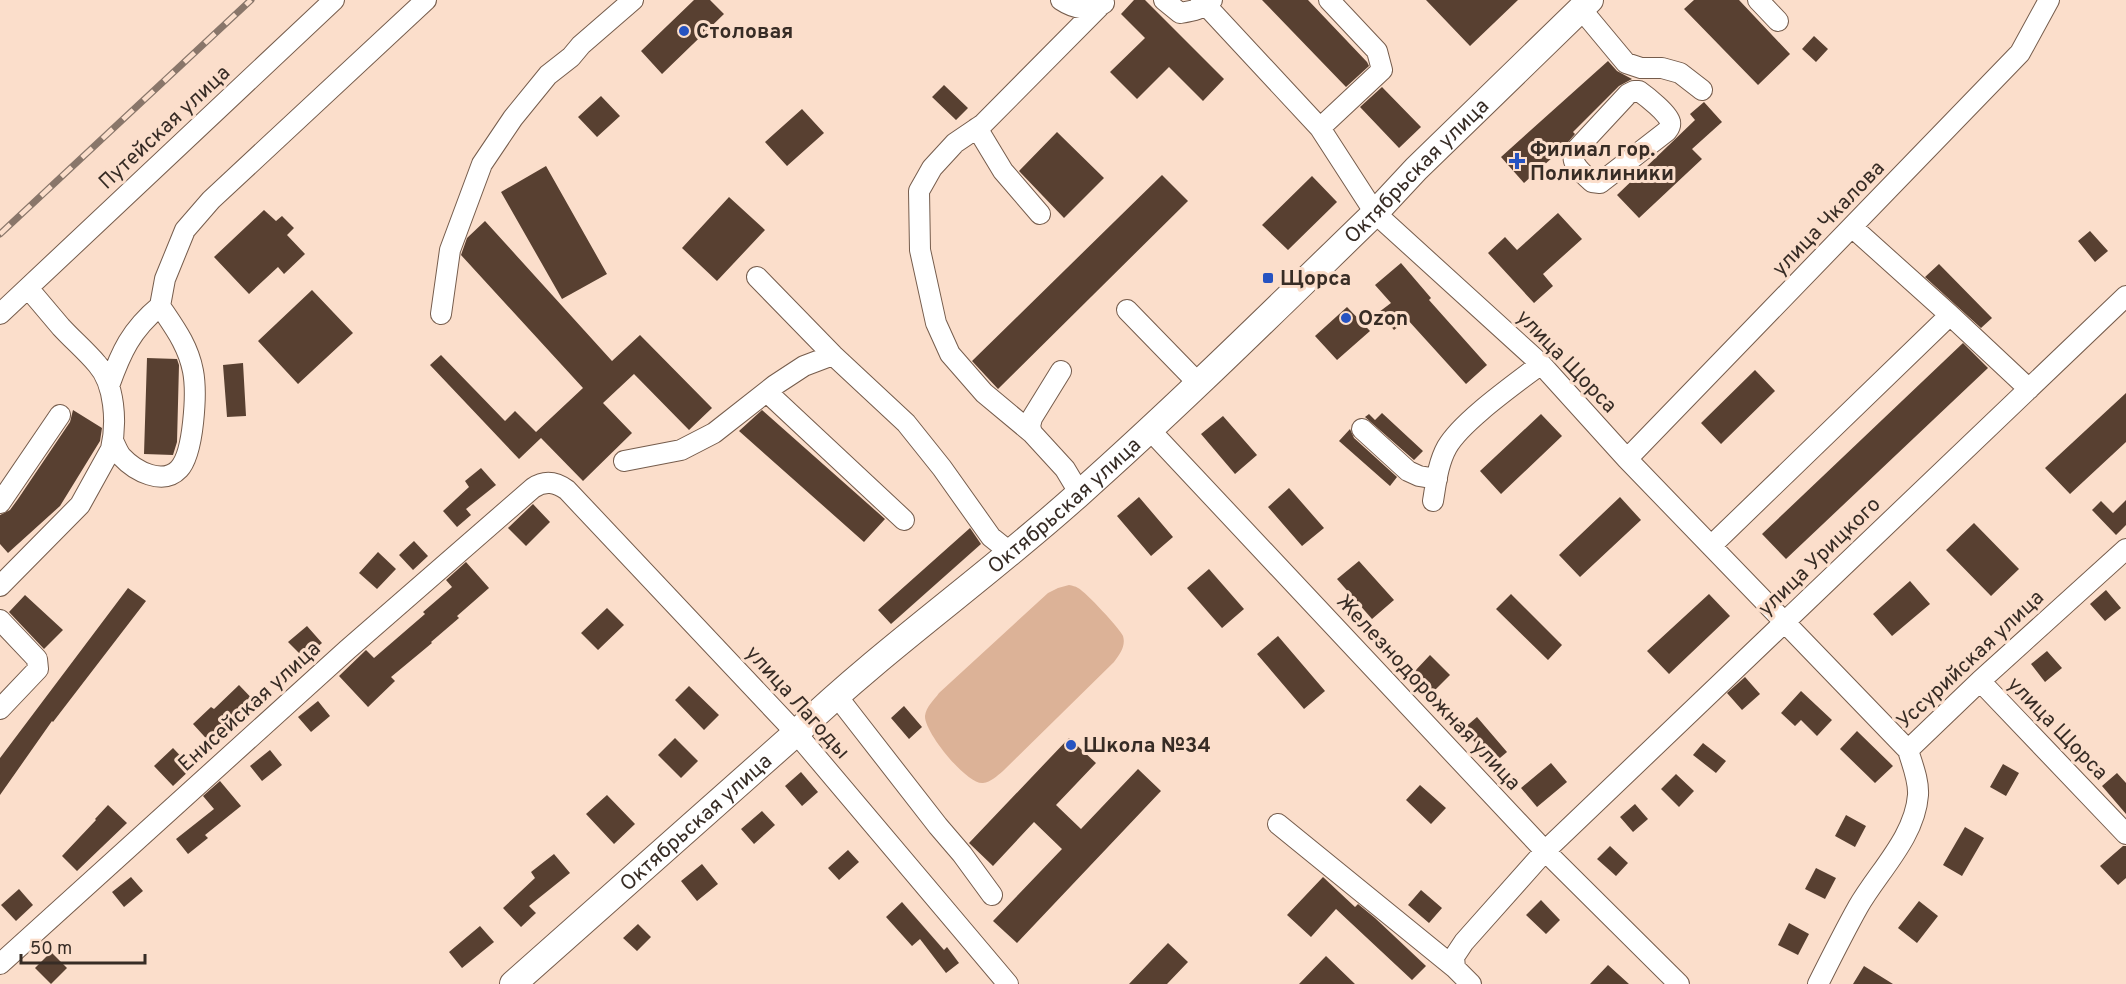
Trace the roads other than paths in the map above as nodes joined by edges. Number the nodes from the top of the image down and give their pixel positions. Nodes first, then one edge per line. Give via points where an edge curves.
1 (334, 0) edge
2 (426, 0) edge
3 (633, 0) edge
4 (1061, 0) edge
5 (1164, 0) edge
6 (1329, 0) edge
7 (1758, 0) edge
8 (2049, 0) edge
9 (1206, 2) edge
10 (1104, 3) edge
11 (1586, 5) edge
12 (1778, 21) dead end
13 (1672, 71) junction
14 (1702, 90) dead end
15 (1649, 98) junction
16 (977, 128) junction
17 (1320, 128) junction
18 (1376, 213) junction
19 (1040, 214) dead end
20 (1852, 227) junction
21 (757, 277) dead end
22 (28, 288) junction
23 (2126, 296) edge
24 (160, 306) junction
25 (1127, 310) dead end
26 (0, 314) edge
27 (441, 314) dead end
28 (1950, 315) junction
29 (832, 355) junction
30 (1540, 364) junction
31 (1061, 371) dead end
32 (1198, 383) junction
33 (110, 386) junction
34 (2029, 389) junction
35 (766, 392) junction
36 (60, 415) dead end
37 (1149, 429) junction
38 (1362, 429) dead end
39 (1032, 433) junction
40 (113, 441) junction
41 (1627, 459) junction
42 (624, 461) dead end
43 (1437, 479) junction
44 (533, 488) joint
45 (1080, 494) junction
46 (1433, 501) dead end
47 (0, 503) edge
48 (904, 520) dead end
49 (1711, 546) junction
50 (2126, 549) edge
51 (1011, 553) junction
52 (0, 586) edge
53 (0, 620) edge
54 (1785, 623) junction
55 (1980, 681) junction
56 (836, 695) junction
57 (0, 709) edge
58 (796, 733) junction
59 (1908, 750) junction
60 (1278, 824) dead end
61 (2126, 834) edge
62 (1545, 850) junction
63 (992, 895) dead end
64 (0, 964) edge
65 (1455, 968) junction
66 (513, 984) edge
67 (1008, 984) edge
68 (1471, 984) edge
69 (1679, 984) edge
70 (1818, 984) edge

1 - 22 street, Путейская улица
2 - 24 street via 212,200 185,230 165,279
3 - 27 street via 548,75 482,164 450,250
4 - 10 street via 1075,9
5 - 9 street via 1180,13 1194,11
6 - 17 street via 1377,51 1382,70
7 - 12 street
8 - 20 street, улица Чкалова via 2020,53
9 - 17 street, улица Щорса
10 - 16 street
11 - 13 street via 1626,63
11 - 18 main road, Октябрьская улица
13 - 14 street
13 - 15 street
15 - 15 street via 1639,91 1628,94 1575,150 1574,162 1592,182 1600,183 1667,131 1670,120
16 - 19 street via 1003,171
16 - 39 street via 954,143 932,168 919,191 920,250 936,323 950,354 984,393
17 - 18 street, улица Щорса
18 - 30 street, улица Щорса
18 - 32 main road, Октябрьская улица
20 - 28 street
20 - 41 street, улица Чкалова
21 - 29 street
22 - 26 street, Путейская улица
22 - 33 street via 99,365
23 - 34 street, улица Урицкого
24 - 33 street via 131,335
24 - 40 street via 181,335 193,371 195,399 186,458 178,471 164,477 147,475 123,458
25 - 32 street
28 - 34 street
28 - 49 street
29 - 35 street via 804,366
29 - 51 street via 906,423 991,537
30 - 41 street, улица Щорса
30 - 43 street via 1460,430 1448,446
31 - 39 street via 1032,418
32 - 37 main road, Октябрьская улица
33 - 40 street
34 - 54 street, улица Урицкого
35 - 42 street via 714,433 681,450
35 - 48 street
36 - 47 street
37 - 45 main road, Октябрьская улица
37 - 62 street, Железнодорожная улица
38 - 43 street via 1408,471
39 - 45 street via 1065,469
40 - 52 street via 80,505
41 - 49 street, улица Щорса
43 - 46 street
44 - 58 street, улица Лагоды via 550,482 567,490
44 - 64 street, Енисейская улица via 338,658
45 - 51 main road, Октябрьская улица
49 - 54 street, улица Щорса
50 - 55 street, Уссурийская улица
51 - 56 main road, Октябрьская улица
53 - 57 street via 37,659 38,669
54 - 59 street, улица Щорса
54 - 62 street, улица Урицкого
55 - 59 street, Уссурийская улица
55 - 61 street, улица Щорса
56 - 58 main road, Октябрьская улица
56 - 63 street
58 - 66 main road, Октябрьская улица
58 - 67 street, улица Лагоды
59 - 70 street, Уссурийская улица via 1918,794 1914,817 1858,906
60 - 65 street
62 - 65 street, улица Урицкого via 1464,942 1454,957
62 - 69 street, Железнодорожная улица
65 - 68 street

